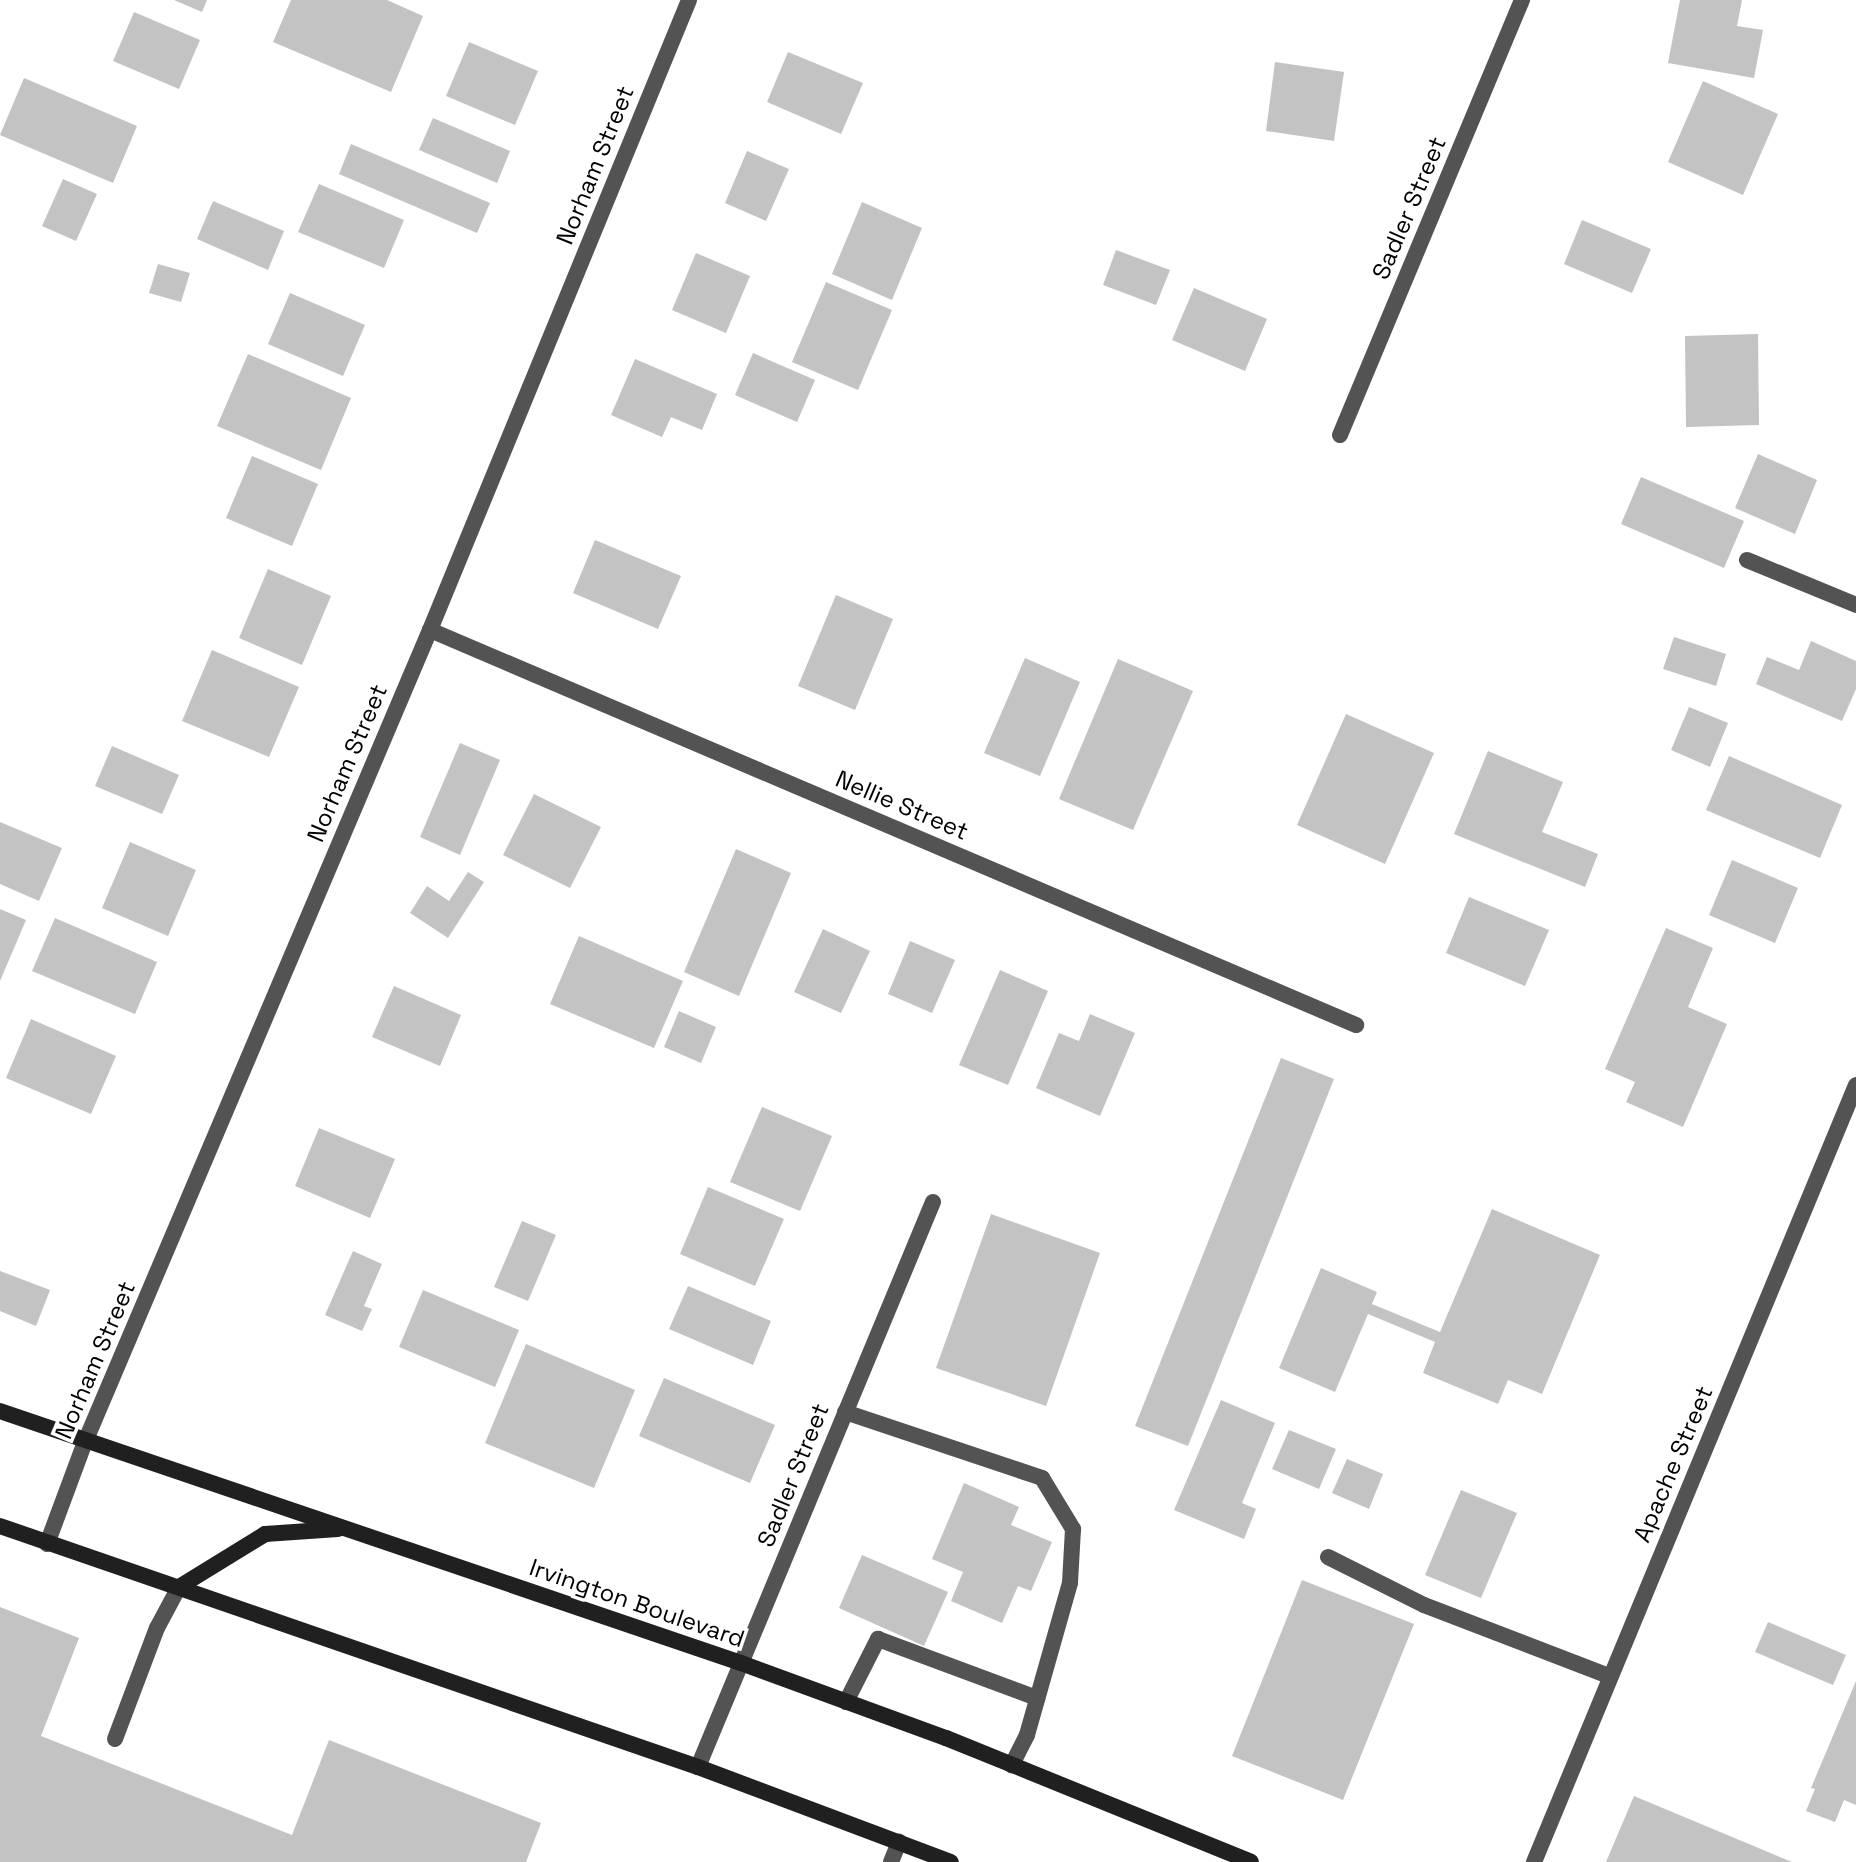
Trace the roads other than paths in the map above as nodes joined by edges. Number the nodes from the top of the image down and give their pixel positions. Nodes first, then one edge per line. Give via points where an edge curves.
1 (689, 0) edge
2 (1522, 0) edge
3 (1340, 435) dead end
4 (1747, 560) dead end
5 (1856, 605) edge
6 (430, 630) junction
7 (1356, 1025) dead end
8 (1856, 1085) edge
9 (933, 1202) dead end
10 (0, 1411) edge
11 (845, 1412) junction
12 (85, 1442) junction
13 (0, 1526) edge
14 (347, 1528) junction
15 (47, 1544) junction
16 (1328, 1557) dead end
17 (179, 1587) junction
18 (741, 1663) junction
19 (1609, 1676) junction
20 (1037, 1698) junction
21 (846, 1702) junction
22 (115, 1739) dead end
23 (1012, 1765) junction
24 (698, 1767) junction
25 (899, 1842) junction
26 (891, 1862) edge
27 (951, 1862) edge
28 (1251, 1862) edge
29 (1534, 1862) edge

1 - 6 street, Norham Street
2 - 3 street, Sadler Street
4 - 5 street
6 - 7 street, Nellie Street
6 - 12 street, Norham Street
8 - 19 street, Apache Street
9 - 11 street, Sadler Street
10 - 12 main road, Irvington Boulevard
11 - 18 street, Sadler Street
11 - 20 street via 1042,1478 1073,1529 1070,1583
12 - 14 main road, Irvington Boulevard
12 - 15 street, Norham Street
13 - 15 main road
14 - 17 main road via 265,1534
14 - 18 main road, Irvington Boulevard
15 - 17 main road
16 - 19 street via 1424,1605
17 - 22 street via 157,1628
17 - 24 main road
18 - 21 main road, Irvington Boulevard
18 - 24 street, Sadler Street
19 - 29 street, Apache Street
20 - 21 street via 878,1639
20 - 23 street
21 - 23 main road, Irvington Boulevard
23 - 28 main road, Irvington Boulevard
24 - 25 main road
25 - 26 street
25 - 27 main road

